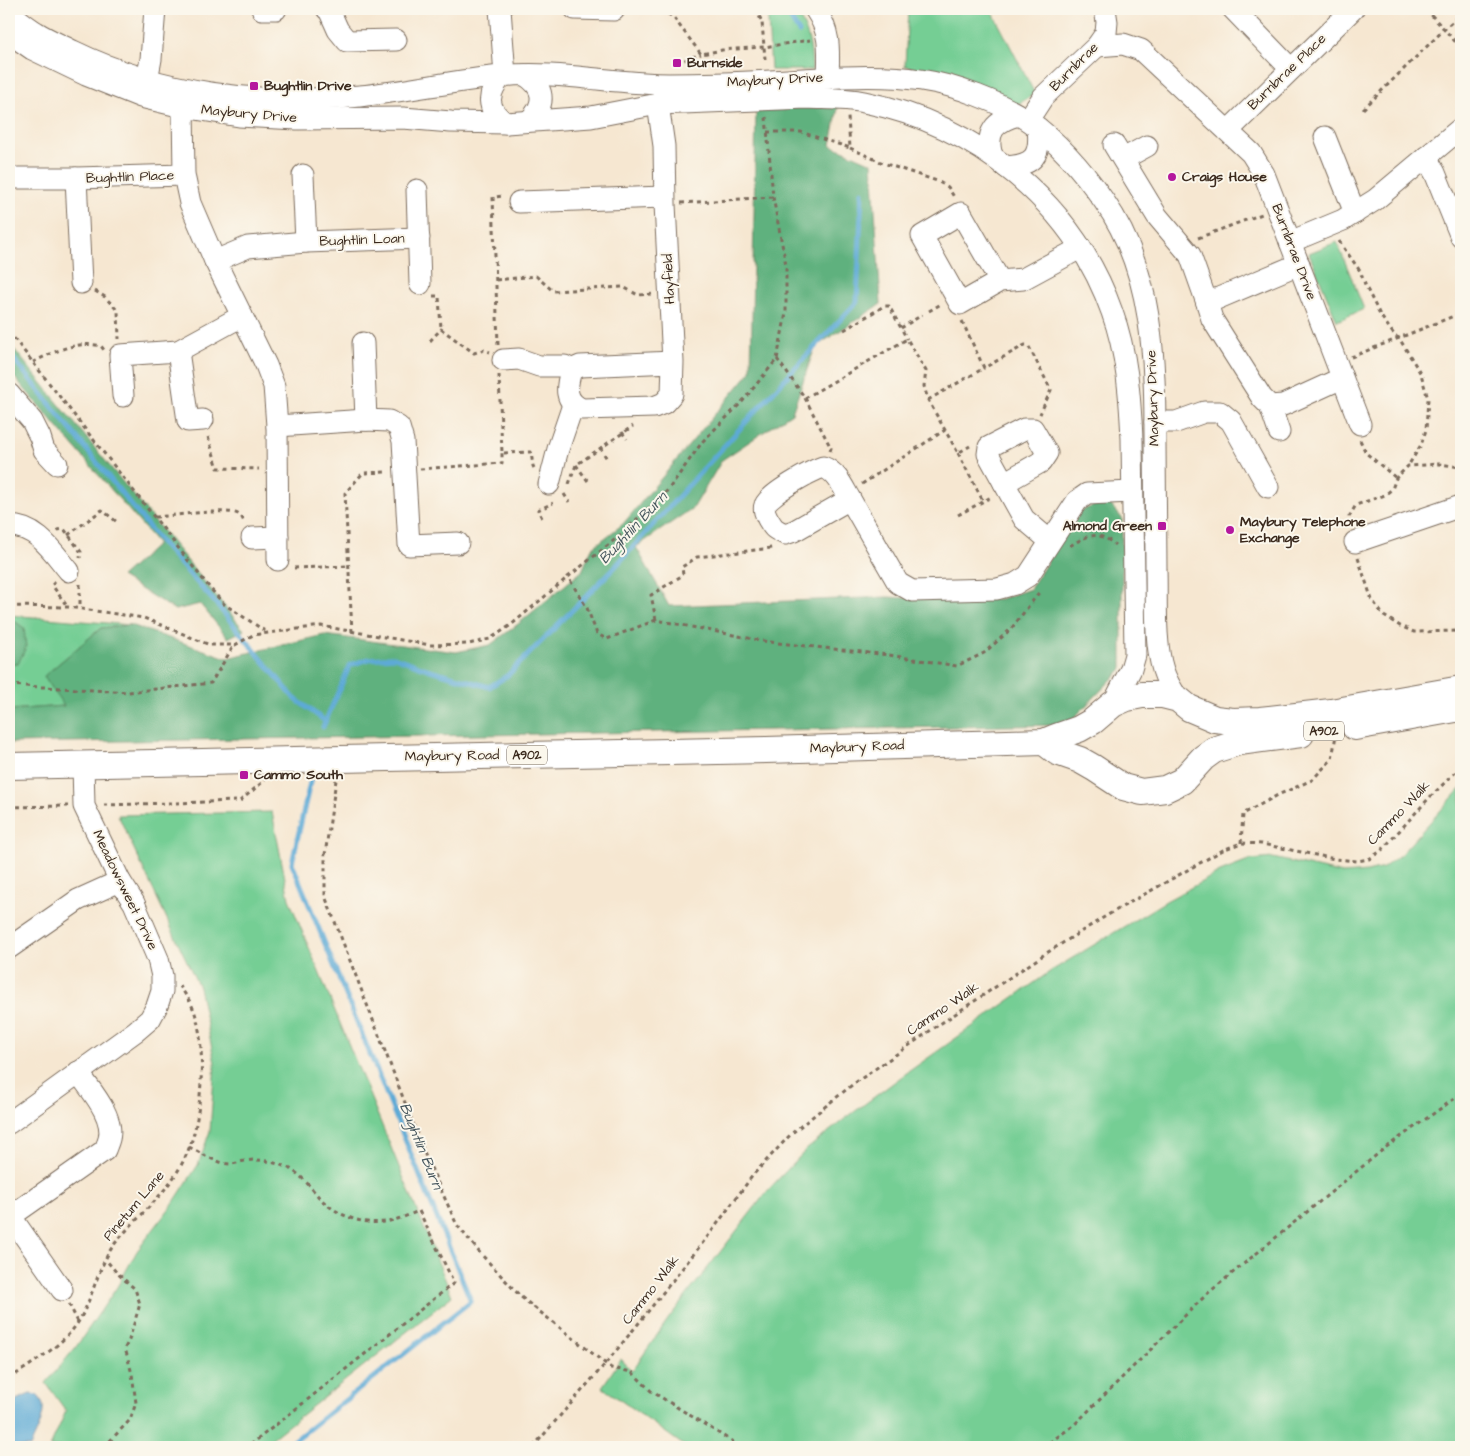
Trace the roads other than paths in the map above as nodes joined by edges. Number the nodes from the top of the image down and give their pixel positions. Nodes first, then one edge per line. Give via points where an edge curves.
1 (155, 9) edge
2 (262, 9) edge
3 (276, 9) edge
4 (327, 9) edge
5 (500, 9) edge
6 (574, 9) edge
7 (587, 9) edge
8 (815, 9) edge
9 (1105, 9) edge
10 (1233, 9) edge
11 (614, 10) dead end
12 (1348, 11) edge
13 (9, 12) edge
14 (9, 33) edge
15 (396, 40) dead end
16 (1097, 46) junction
17 (1290, 69) junction
18 (511, 75) junction
19 (828, 78) junction
20 (147, 80) junction
21 (658, 104) junction
22 (183, 107) junction
23 (530, 120) junction
24 (1028, 121) junction
25 (506, 123) junction
26 (1461, 128) edge
27 (1228, 131) junction
28 (1325, 138) dead end
29 (1147, 146) dead end
30 (1426, 157) junction
31 (999, 161) junction
32 (184, 175) junction
33 (303, 175) dead end
34 (9, 178) edge
35 (76, 178) junction
36 (417, 190) dead end
37 (664, 200) junction
38 (519, 202) road end
39 (1355, 213) junction
40 (1461, 237) edge
41 (419, 238) junction
42 (306, 242) junction
43 (1290, 242) junction
44 (1080, 247) junction
45 (215, 261) junction
46 (1299, 264) junction
47 (1000, 281) junction
48 (81, 283) road end
49 (420, 284) road end
50 (1207, 302) junction
51 (242, 316) junction
52 (363, 344) dead end
53 (178, 351) junction
54 (503, 360) road end
55 (673, 362) junction
56 (571, 370) junction
57 (1340, 370) junction
58 (9, 394) edge
59 (122, 396) dead end
60 (573, 405) junction
61 (1270, 406) junction
62 (203, 420) road end
63 (366, 420) junction
64 (1155, 422) junction
65 (1360, 424) road end
66 (277, 426) junction
67 (1279, 432) dead end
68 (57, 464) dead end
69 (1005, 486) junction
70 (1268, 486) dead end
71 (1132, 492) junction
72 (557, 494) road end
73 (848, 496) junction
74 (1461, 506) edge
75 (9, 526) edge
76 (278, 537) junction
77 (252, 538) road end
78 (1355, 542) road end
79 (458, 543) dead end
80 (1059, 544) junction
81 (278, 560) road end
82 (70, 571) dead end
83 (1461, 689) edge
84 (1184, 704) junction
85 (1108, 708) junction
86 (1461, 708) edge
87 (1044, 742) junction
88 (83, 764) junction
89 (9, 766) edge
90 (1194, 768) junction
91 (1108, 777) junction
92 (120, 882) junction
93 (9, 948) edge
94 (78, 1072) junction
95 (9, 1123) edge
96 (10, 1215) edge
97 (62, 1290) dead end

1 - 20 street
2 - 3 street
4 - 15 street via 347,41
5 - 18 street
6 - 7 street
7 - 11 street
8 - 19 street via 828,36
9 - 16 street, Burnbrae via 1106,33
10 - 17 street
12 - 17 street, Burnbrae Place
13 - 20 street, Maybury Drive via 37,33 93,60
14 - 22 street, Maybury Drive via 32,49 86,75 141,97
16 - 24 street, Burnbrae via 1044,97
16 - 27 street, Burnbrae Drive via 1123,44 1141,50
17 - 27 street, Burnbrae Place
18 - 19 street, Maybury Drive via 666,84
18 - 20 street, Maybury Drive via 400,92 293,99 185,89
18 - 23 street via 535,81 540,89 542,101
18 - 25 street via 495,84 490,96 493,111
19 - 24 street, Maybury Drive via 918,79 953,87
21 - 23 street, Maybury Drive via 591,117
21 - 31 street, Maybury Drive via 807,98 862,102 916,116 964,139
21 - 37 street, Hayfield via 664,146
22 - 25 street, Maybury Drive via 239,116 297,119 403,118
22 - 32 street
23 - 25 street, Maybury Drive
24 - 31 street via 1005,118 996,126 990,135 989,146
24 - 31 street via 1040,141 1030,162 1019,166
24 - 64 street, Maybury Drive via 1060,148 1100,195 1129,247 1149,320
26 - 30 street
27 - 43 street, Burnbrae Drive via 1251,153 1264,174
28 - 39 street
29 - 50 street via 1119,152 1157,216 1190,255
30 - 39 street via 1376,200
30 - 40 street
31 - 44 street, Maybury Drive via 1048,204
32 - 35 street, Bughtlin Place
32 - 45 street via 190,203
33 - 42 street, Bughtlin Loan
34 - 35 street, Bughtlin Place
35 - 48 street, Bughtlin Place
36 - 41 street, Bughtlin Loan
37 - 38 street
37 - 55 street, Hayfield
39 - 43 street
41 - 42 street, Bughtlin Loan
41 - 49 street, Bughtlin Loan
42 - 45 street, Bughtlin Loan via 248,247
43 - 46 street, Burnbrae Drive
44 - 47 street via 1023,279
44 - 71 street, Maybury Drive via 1107,298 1124,356 1130,404
45 - 51 street
46 - 50 street
46 - 57 street, Burnbrae Drive
47 - 47 street via 961,213 922,236 960,304
50 - 61 street via 1212,319
51 - 53 street
51 - 66 street via 274,386
52 - 63 street
53 - 59 street via 113,355
53 - 62 street via 188,422
54 - 56 street via 519,359 539,366 565,366
55 - 56 street via 580,366
55 - 60 street, Hayfield via 672,394 664,403 654,407 582,409
56 - 60 street via 568,396
57 - 61 street via 1283,405
57 - 65 street, Burnbrae Drive
58 - 68 street via 32,421 44,450
60 - 72 street via 558,450
61 - 67 street
63 - 66 street
63 - 79 street via 389,421 399,427 403,441 409,544
64 - 70 street via 1176,422 1204,412 1220,412 1231,420
64 - 84 street, Maybury Drive via 1159,657 1164,672
66 - 76 street
69 - 69 street via 988,454 989,447 1024,428 1032,429 1047,453 1041,462
69 - 80 street via 1024,519
71 - 80 street via 1086,494 1077,501
71 - 85 street, Maybury Drive via 1135,655 1131,670
73 - 73 street via 838,478 823,467 770,497 765,513 774,529 785,534 794,532
73 - 80 street via 898,583 912,591 997,589 1016,584
74 - 78 street
75 - 82 street via 37,535
76 - 77 street
76 - 81 street
83 - 84 main road, Maybury Road / A902 via 1331,712 1260,720 1215,719
84 - 85 main road, Maybury Road / A902 via 1162,695 1142,695 1127,698
84 - 90 main road via 1198,725 1201,737
85 - 87 main road, Maybury Road / A902 via 1079,729
85 - 91 main road via 1096,726 1093,742 1097,758
86 - 90 main road, A902 via 1336,730 1239,742 1214,750
87 - 88 main road, Maybury Road / A902
87 - 91 main road, A902 via 1057,752 1080,760
88 - 89 main road, Maybury Road / A902
88 - 92 street, Meadowsweet Drive via 84,806
90 - 91 main road, A902 via 1174,785 1142,792 1123,787
92 - 93 street via 78,900
92 - 94 street, Meadowsweet Drive via 134,904 158,959 162,991 150,1019
94 - 95 street, Meadowsweet Drive
94 - 96 street via 106,1114 110,1138 105,1150
96 - 97 street

